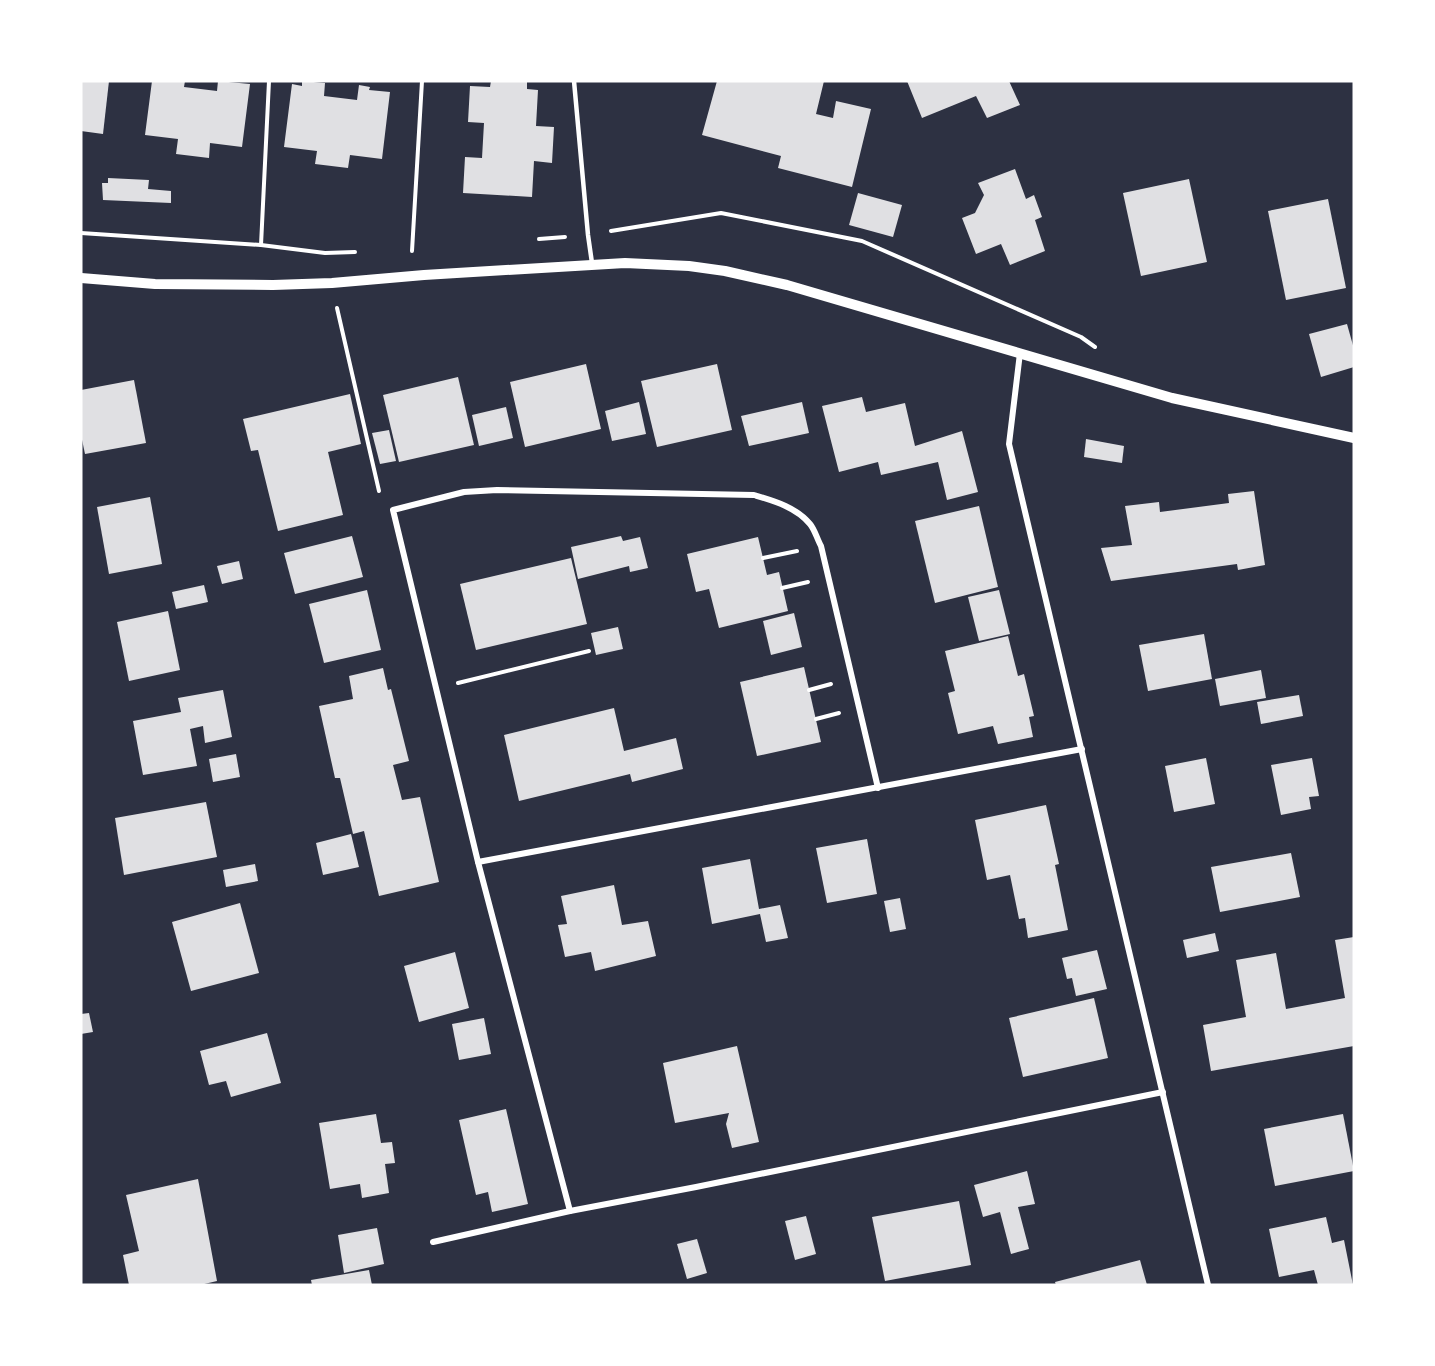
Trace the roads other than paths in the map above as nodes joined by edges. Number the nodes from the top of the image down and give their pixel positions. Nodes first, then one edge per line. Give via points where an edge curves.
1 (574, 81) edge
2 (592, 265) junction
3 (81, 279) edge
4 (1020, 353) junction
5 (1354, 438) edge
6 (1082, 749) junction
7 (878, 788) junction
8 (478, 862) junction
9 (1163, 1092) junction
10 (570, 1211) junction
11 (433, 1242) dead end
12 (1208, 1285) edge

1 - 2 lane
2 - 3 street via 332,283 155,284
2 - 4 street via 673,265 725,271 818,293
4 - 5 street via 1172,398
4 - 6 street via 1009,444
6 - 7 street
6 - 9 street
7 - 8 street
7 - 8 street via 821,546 810,525 795,511 754,495 464,492 393,510
8 - 10 street
9 - 10 street
9 - 12 street
10 - 11 street

